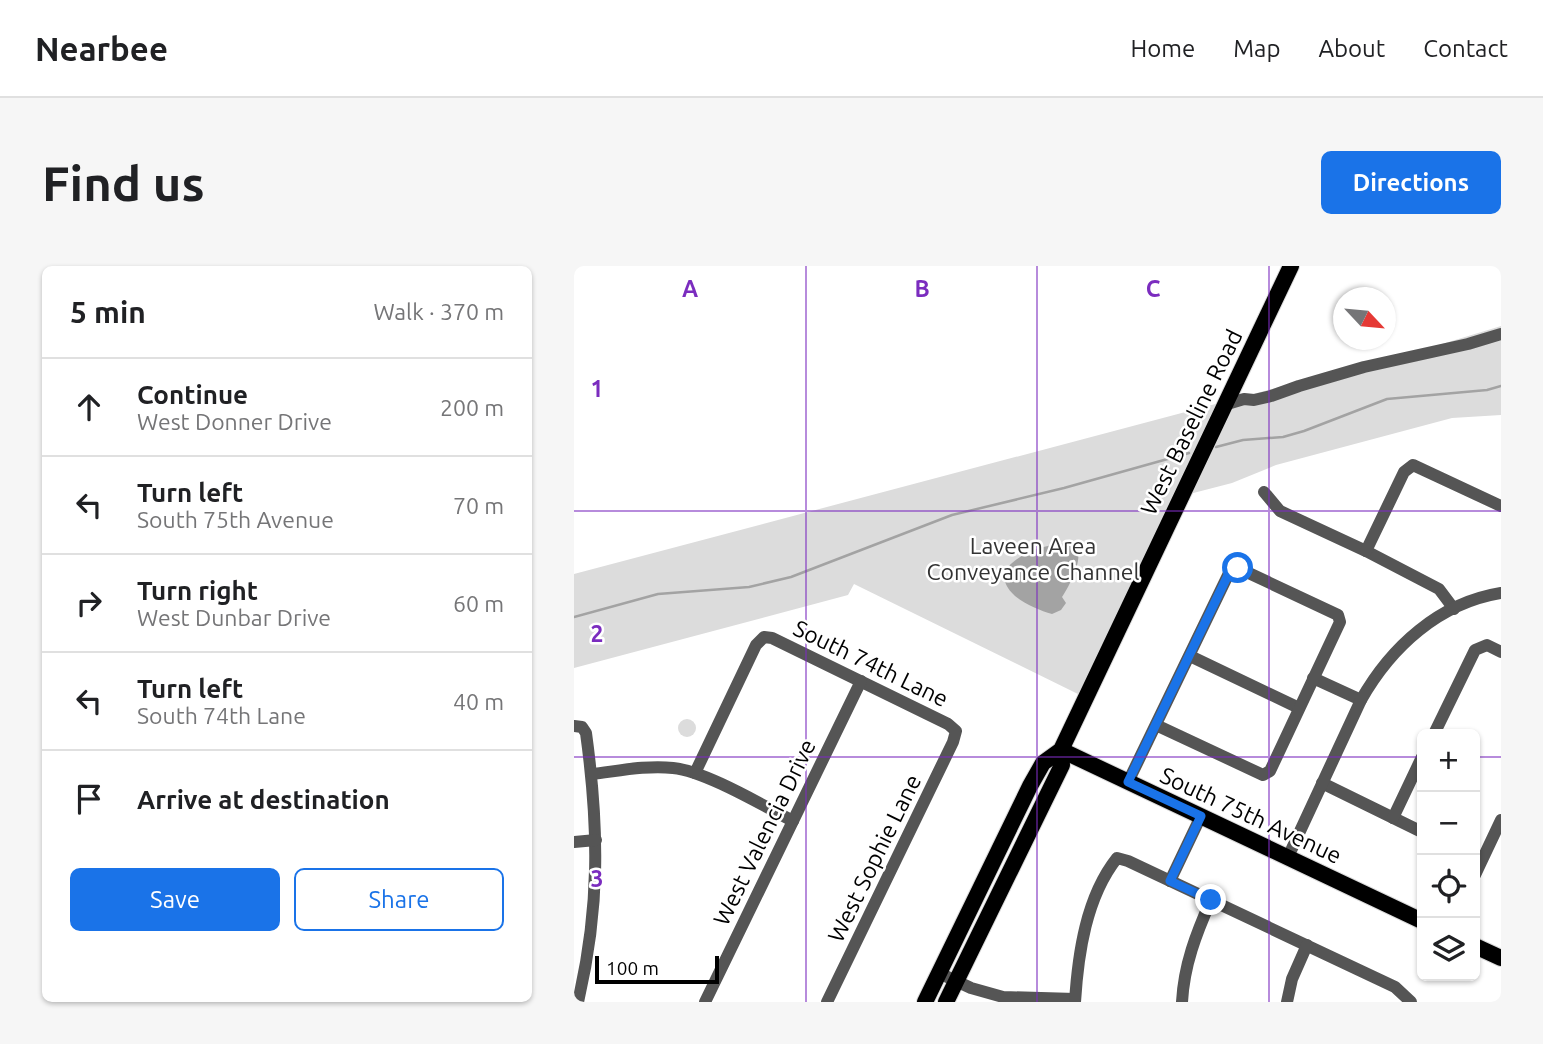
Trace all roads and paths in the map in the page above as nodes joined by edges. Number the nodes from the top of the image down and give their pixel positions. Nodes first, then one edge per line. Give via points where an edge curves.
1 (1291, 266) edge
2 (1501, 334) edge
3 (1223, 405) junction
4 (1264, 492) dead end
5 (1501, 506) edge
6 (1366, 551) junction
7 (1501, 593) edge
8 (1454, 608) junction
9 (1501, 652) edge
10 (1190, 656) junction
11 (1313, 678) junction
12 (861, 681) junction
13 (1361, 700) junction
14 (1299, 708) junction
15 (1156, 725) junction
16 (578, 726) edge
17 (1436, 729) edge
18 (956, 731) joint
19 (1061, 751) junction
20 (1417, 768) edge
21 (695, 773) junction
22 (592, 774) junction
23 (1128, 782) junction
24 (1322, 783) junction
25 (1201, 816) junction
26 (1393, 818) junction
27 (1501, 820) edge
28 (793, 821) junction
29 (1417, 830) edge
30 (596, 840) junction
31 (574, 842) edge
32 (1288, 857) junction
33 (1480, 857) edge
34 (1170, 881) junction
35 (1211, 900) junction
36 (1417, 919) edge
37 (1307, 946) junction
38 (1480, 948) edge
39 (1501, 958) edge
40 (580, 963) edge
41 (939, 973) junction
42 (956, 981) junction
43 (1075, 1000) edge
44 (578, 1002) edge
45 (705, 1002) edge
46 (827, 1002) edge
47 (925, 1002) edge
48 (946, 1002) edge
49 (1182, 1002) edge
50 (1287, 1002) edge
51 (1411, 1002) edge

1 - 3 main road, West Baseline Road
2 - 3 street
3 - 19 main road, West Baseline Road
4 - 6 street via 1280,511
5 - 6 street via 1413,465 1404,471
6 - 8 street via 1439,589
7 - 8 street
8 - 13 street via 1430,621 1399,648
9 - 17 street via 1487,645 1475,650
10 - 11 street via 1230,571 1238,568 1338,615 1340,622
10 - 14 street
10 - 15 street
11 - 13 street
11 - 14 street
12 - 18 street, South 74th Lane
12 - 21 street, South 74th Lane via 764,637 756,645
12 - 28 street, West Valencia Drive
13 - 24 street
14 - 15 street via 1270,771 1263,775
15 - 23 street
16 - 22 street via 586,733
18 - 46 street, West Sophie Lane
19 - 23 main road, South 75th Avenue
19 - 41 main road, West Baseline Road via 1043,764 1030,786
19 - 42 main road, West Baseline Road via 1062,765
20 - 26 street
21 - 22 street via 668,767
21 - 28 street
22 - 30 street
23 - 25 main road, South 75th Avenue
24 - 26 street
24 - 32 street
25 - 32 main road, South 75th Avenue
25 - 34 street
26 - 29 street
27 - 33 street
28 - 45 street, West Valencia Drive
30 - 31 street
30 - 40 street via 595,898
32 - 36 main road, South 75th Avenue
34 - 35 street
34 - 43 street via 1117,858 1086,925
35 - 37 street
35 - 49 street via 1188,959
37 - 50 street
37 - 51 street via 1395,987
38 - 39 main road
40 - 44 street
41 - 42 street
41 - 47 main road, West Baseline Road
42 - 43 street via 1003,998
42 - 48 main road, West Baseline Road

